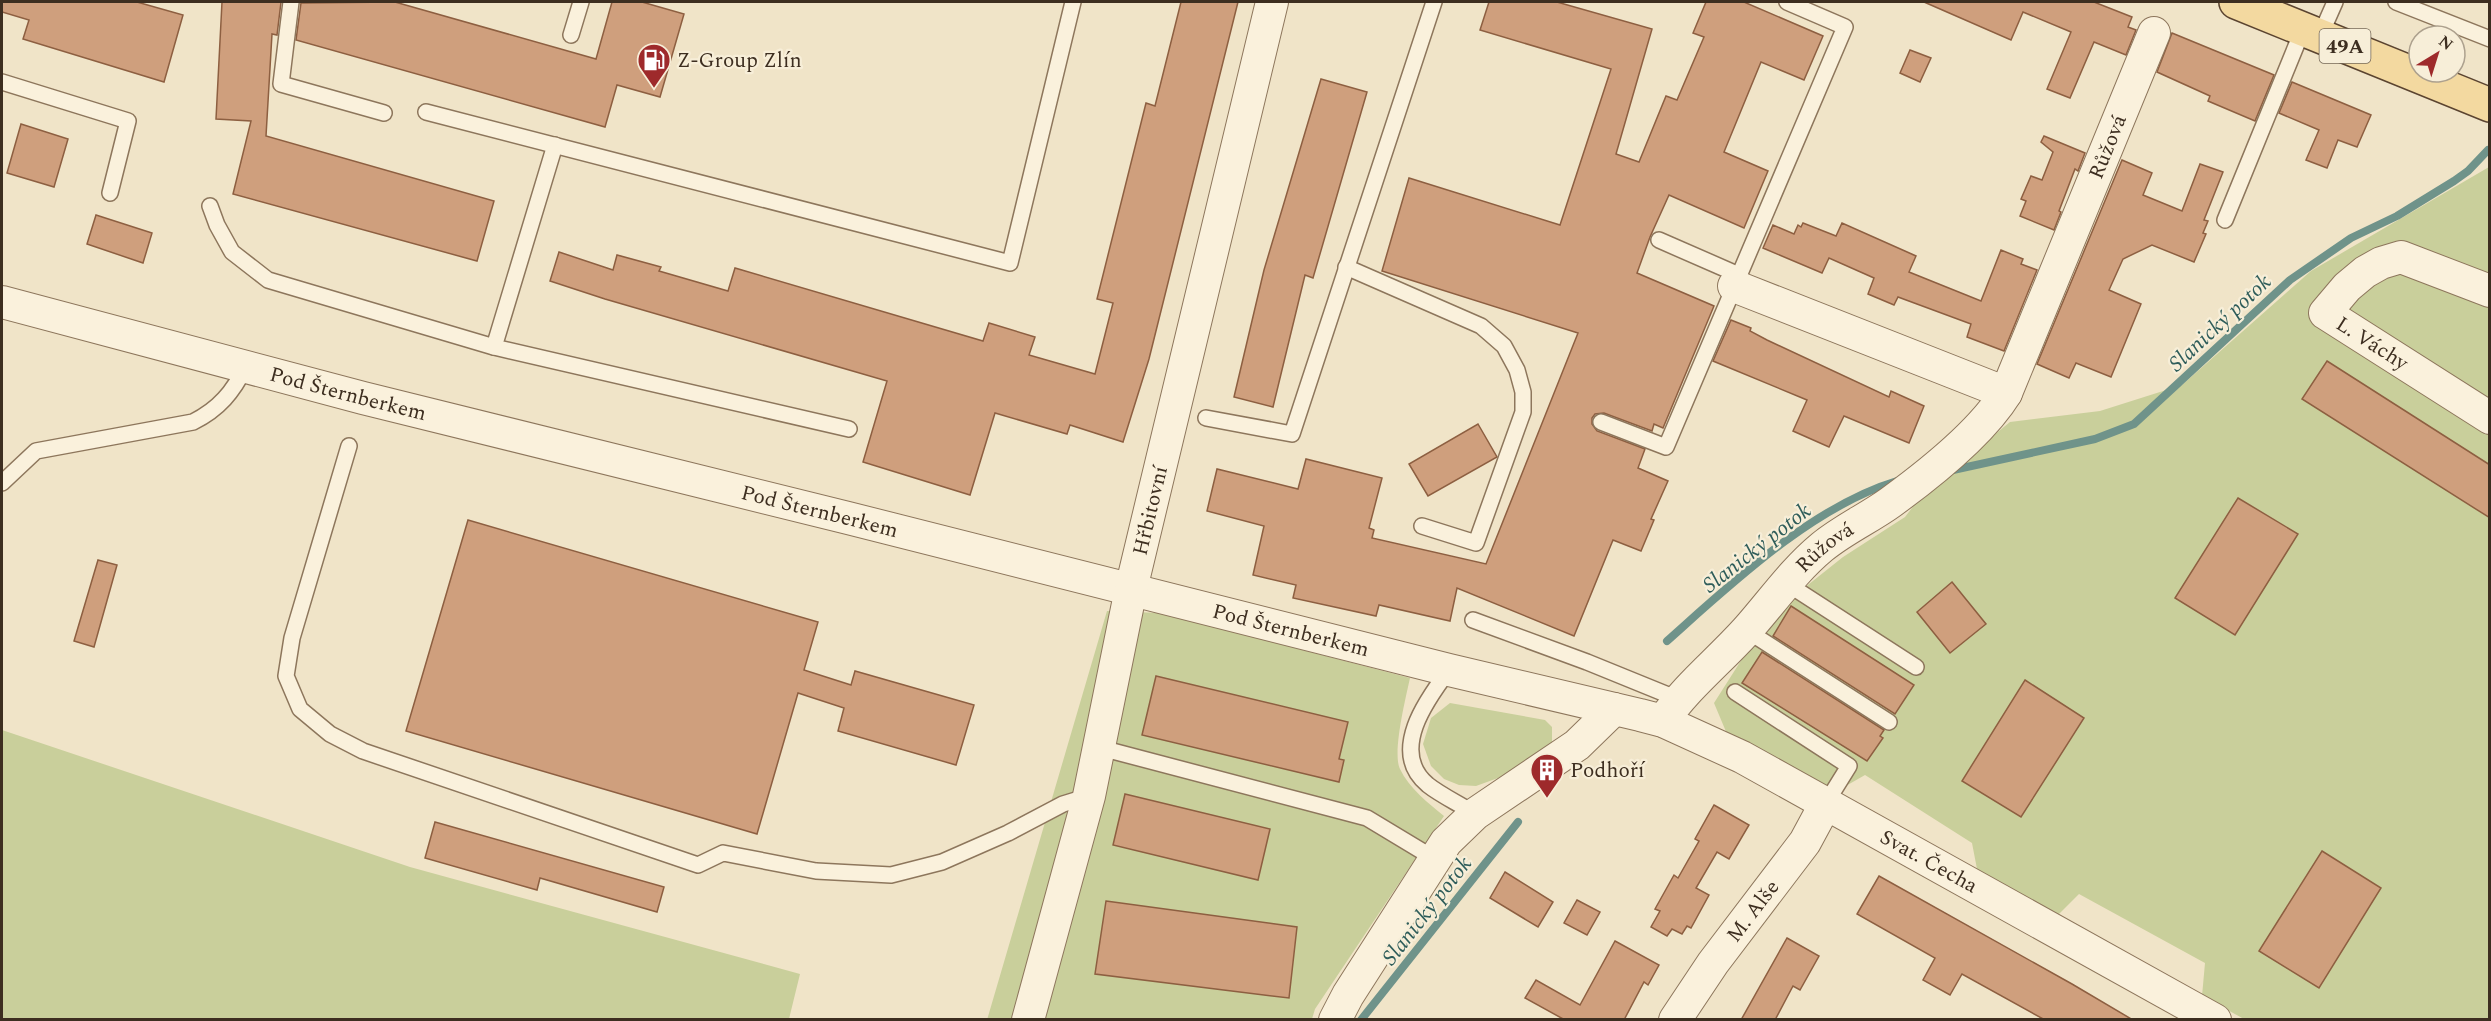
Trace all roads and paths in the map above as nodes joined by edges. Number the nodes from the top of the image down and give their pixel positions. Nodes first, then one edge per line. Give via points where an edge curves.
1 (291, 2) edge
2 (581, 2) edge
3 (1074, 2) edge
4 (1272, 2) edge
5 (1434, 2) edge
6 (1787, 2) edge
7 (2236, 2) edge
8 (2335, 2) edge
9 (2396, 2) edge
10 (2311, 32) junction
11 (2154, 33) dead end
12 (571, 35) dead end
13 (2490, 39) edge
14 (2, 82) edge
15 (2490, 105) edge
16 (426, 112) dead end
17 (384, 113) dead end
18 (555, 145) junction
19 (110, 194) dead end
20 (210, 206) dead end
21 (2225, 220) dead end
22 (1659, 240) dead end
23 (1346, 267) junction
24 (1737, 281) junction
25 (2490, 291) edge
26 (2, 302) edge
27 (494, 347) junction
28 (246, 366) junction
29 (2006, 393) junction
30 (1206, 418) dead end
31 (2490, 418) edge
32 (1600, 422) dead end
33 (849, 429) dead end
34 (349, 446) dead end
35 (2, 483) edge
36 (1422, 526) dead end
37 (1786, 583) junction
38 (1131, 589) junction
39 (1473, 620) dead end
40 (1746, 630) junction
41 (1916, 667) dead end
42 (1449, 670) junction
43 (1735, 692) dead end
44 (1649, 711) junction
45 (1889, 722) dead end
46 (1101, 748) junction
47 (1089, 796) junction
48 (1826, 803) junction
49 (1475, 814) junction
50 (1435, 859) junction
51 (1028, 1020) edge
52 (1335, 1020) edge
53 (1675, 1020) edge
54 (2215, 1020) edge

1 - 17 lane via 281,84
2 - 12 lane
3 - 18 lane via 1010,263
4 - 38 street, Hřbitovní
5 - 23 lane
6 - 24 lane via 1845,27
7 - 10 main road, 49A
8 - 10 lane
9 - 13 lane
10 - 15 main road, 49A
10 - 21 lane
11 - 29 street, Růžová
14 - 19 lane via 128,121
16 - 18 lane
18 - 27 lane
20 - 27 lane via 232,252 268,280
22 - 24 lane
23 - 30 lane via 1292,434
23 - 36 lane via 1482,326 1504,346 1517,370 1523,412 1476,543
24 - 29 street
24 - 32 lane via 1666,447
25 - 31 street, L. Váchy via 2401,256 2365,272 2325,313
26 - 28 street, Pod Šternberkem
27 - 33 lane
28 - 35 lane via 230,395 193,422 36,451
28 - 38 street, Pod Šternberkem
29 - 37 street, Růžová via 1986,422 1967,439 1889,503 1821,547
34 - 47 lane via 292,638 286,676 300,709 330,734 363,751 698,865 723,853 816,871 891,875 942,862 1063,804
37 - 40 street, Růžová
37 - 41 lane
38 - 42 street, Pod Šternberkem
38 - 46 street, Hřbitovní
39 - 44 lane via 1587,662
40 - 44 street, Růžová
40 - 45 lane
42 - 44 street, Pod Šternberkem
42 - 49 lane via 1425,702 1416,722 1414,764 1427,784
43 - 48 lane via 1849,766
44 - 48 street, Svat. Čecha
44 - 49 street, Růžová via 1577,746
46 - 47 street, Hřbitovní
46 - 50 lane via 1367,818
47 - 51 street, Hřbitovní
48 - 53 street, M. Alše via 1805,842
48 - 54 street, Svat. Čecha
49 - 50 street, Růžová via 1446,842
50 - 52 street, Růžová

